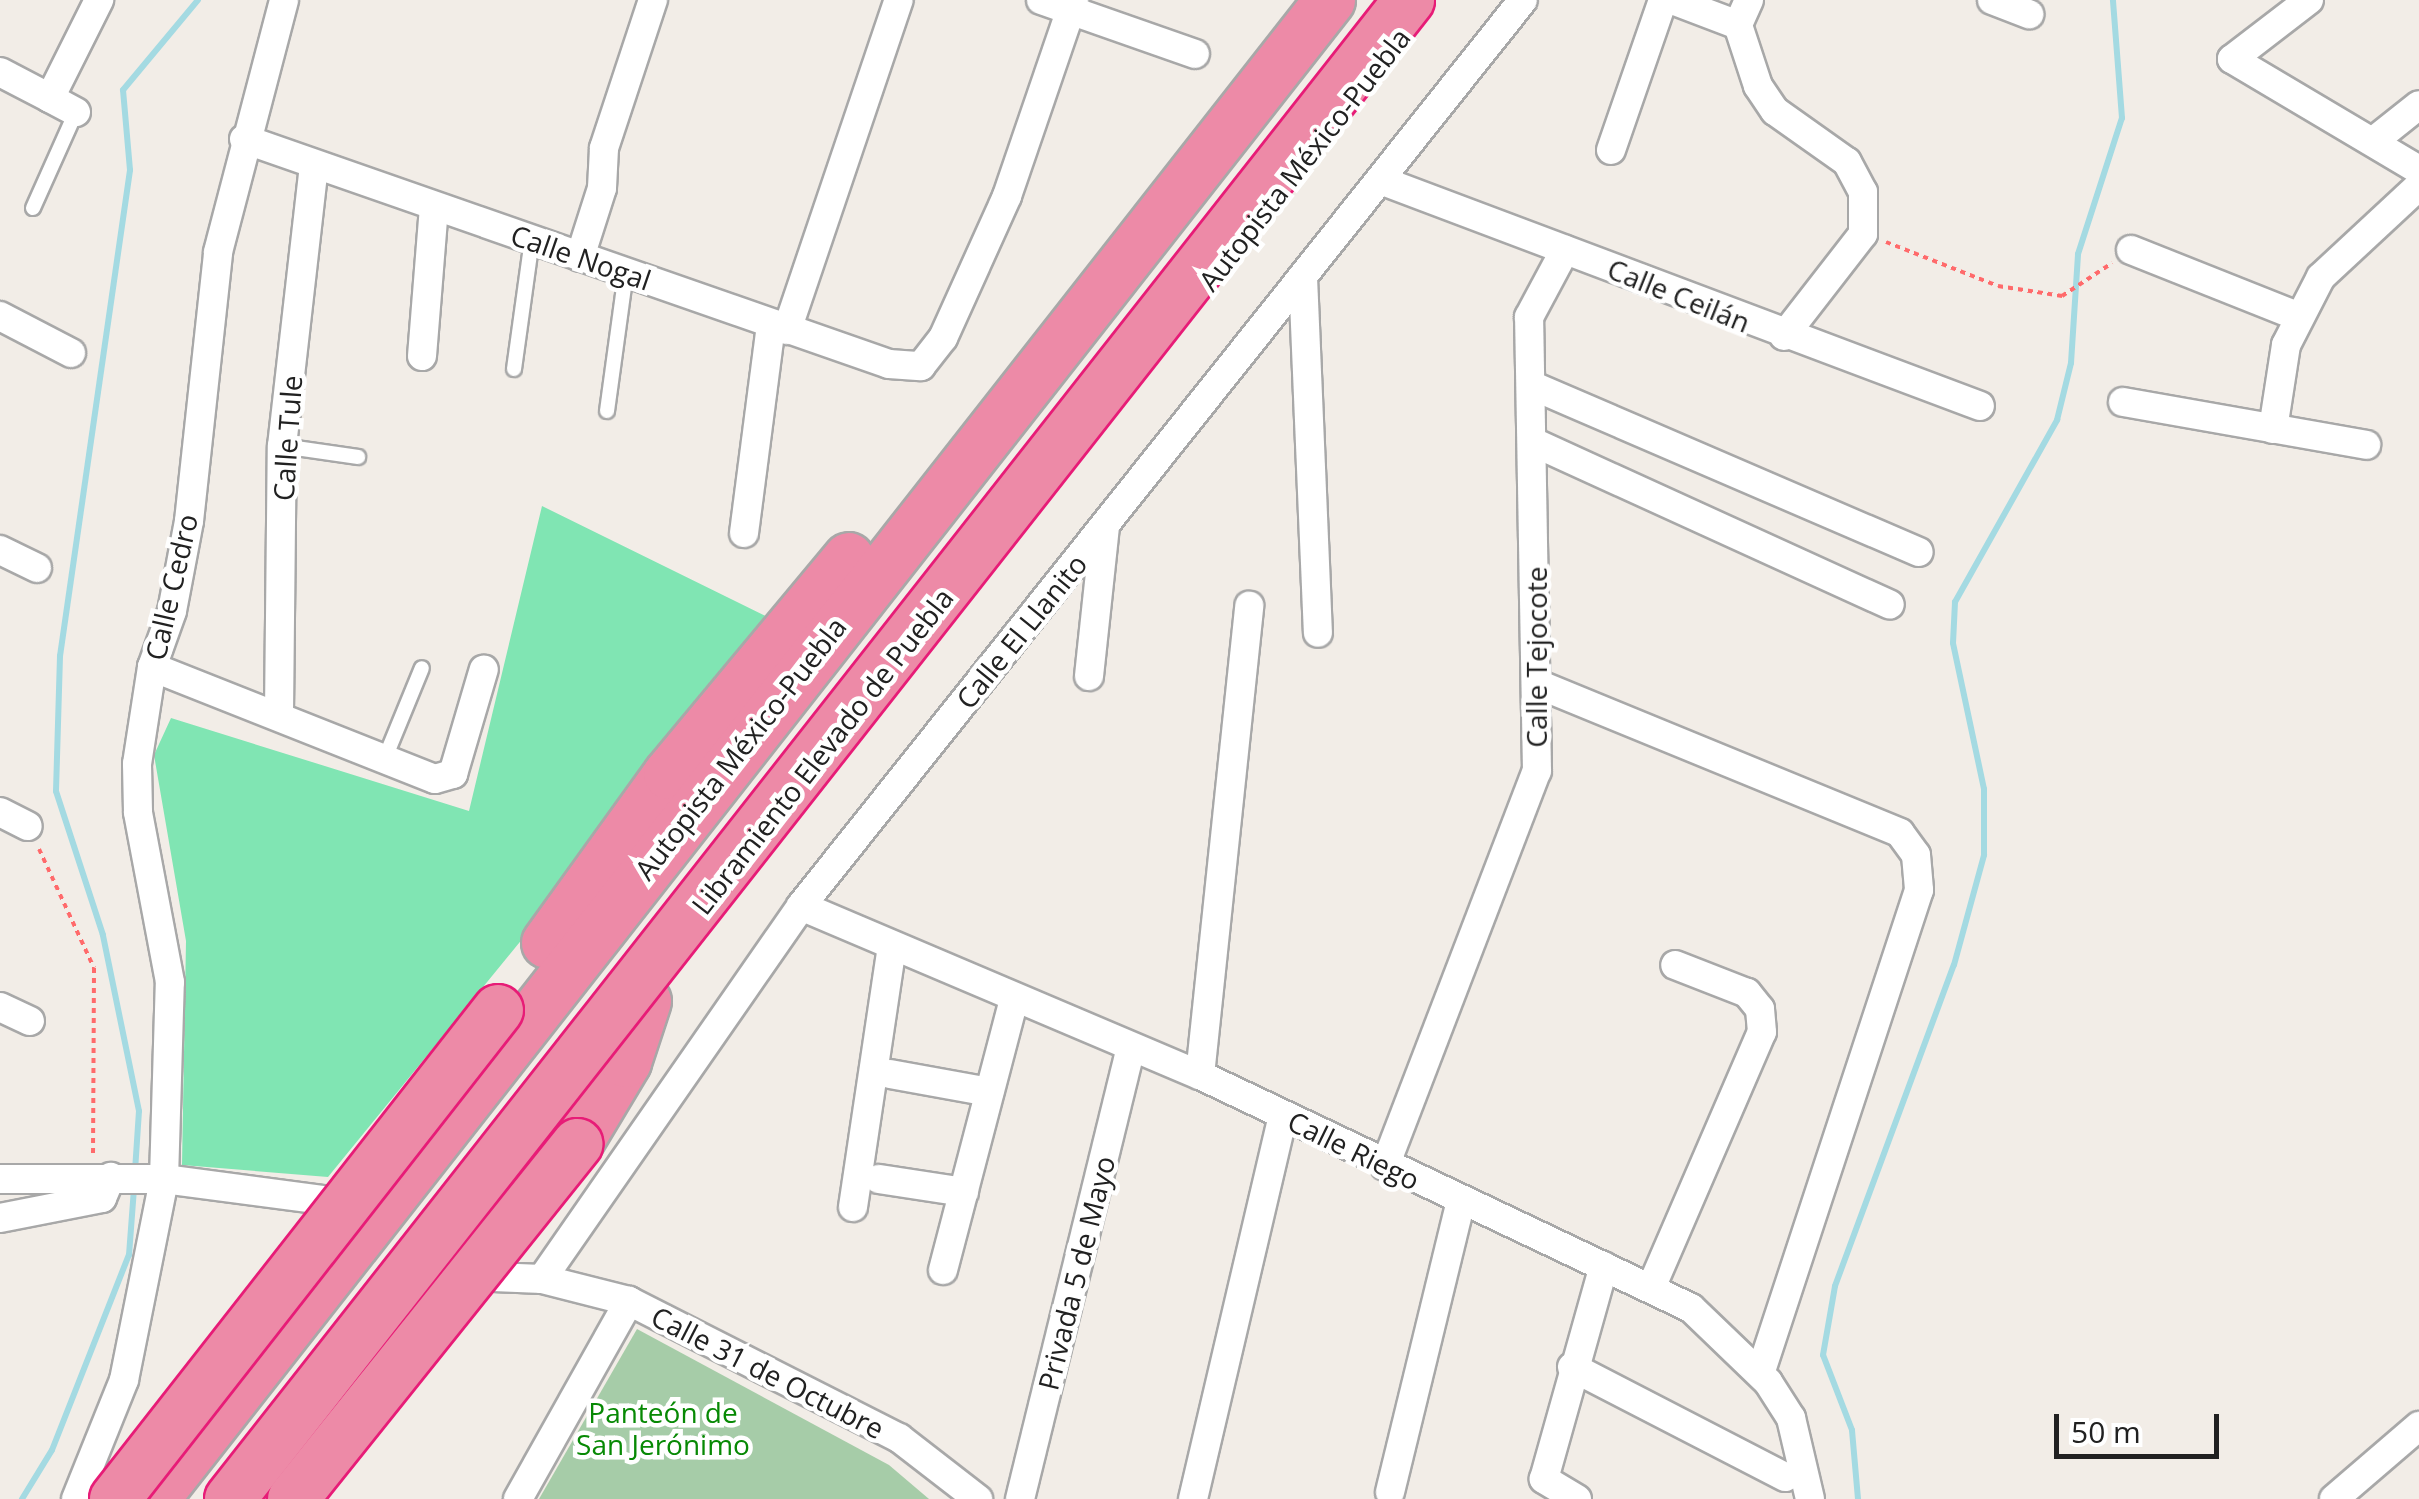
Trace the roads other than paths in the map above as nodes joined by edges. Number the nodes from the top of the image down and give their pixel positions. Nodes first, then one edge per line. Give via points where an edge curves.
1 (99, 0) edge
2 (284, 0) edge
3 (653, 0) edge
4 (899, 0) edge
5 (1041, 0) edge
6 (1330, 0) edge
7 (1367, 0) edge
8 (1409, 0) edge
9 (1429, 0) edge
10 (1522, 0) edge
11 (1664, 0) edge
12 (1672, 0) edge
13 (1992, 0) edge
14 (2309, 0) edge
15 (1072, 5) edge
16 (1744, 12) edge
17 (2029, 14) dead end
18 (1194, 54) dead end
19 (9, 76) edge
20 (50, 98) junction
21 (2419, 105) edge
22 (76, 112) joint
23 (244, 139) junction
24 (2374, 140) junction
25 (1610, 150) dead end
26 (314, 165) junction
27 (2419, 170) edge
28 (1380, 180) junction
29 (2419, 186) edge
30 (434, 206) junction
31 (33, 208) dead end
32 (532, 240) junction
33 (1565, 250) junction
34 (2124, 254) road end
35 (580, 258) junction
36 (626, 273) junction
37 (1303, 277) junction
38 (0, 316) edge
39 (2298, 316) junction
40 (779, 327) junction
41 (1784, 336) junction
42 (70, 352) dead end
43 (422, 356) dead end
44 (514, 369) dead end
45 (1531, 385) junction
46 (2123, 402) dead end
47 (1980, 406) dead end
48 (607, 412) dead end
49 (998, 418) junction
50 (2272, 429) junction
51 (1533, 442) junction
52 (2366, 445) dead end
53 (282, 446) junction
54 (358, 457) dead end
55 (1105, 525) junction
56 (744, 533) dead end
57 (0, 550) edge
58 (1919, 552) dead end
59 (37, 568) dead end
60 (1890, 604) dead end
61 (1249, 606) dead end
62 (1318, 633) dead end
63 (152, 667) junction
64 (422, 668) dead end
65 (484, 669) dead end
66 (1089, 676) dead end
67 (1540, 685) junction
68 (279, 713) junction
69 (385, 758) junction
70 (0, 812) edge
71 (28, 826) road end
72 (800, 906) junction
73 (892, 946) junction
74 (1675, 965) dead end
75 (1014, 998) junction
76 (646, 1001) junction
77 (0, 1007) edge
78 (30, 1021) dead end
79 (1131, 1047) junction
80 (890, 1074) dead end
81 (1200, 1075) junction
82 (989, 1092) junction
83 (1282, 1116) junction
84 (1385, 1166) junction
85 (107, 1177) junction
86 (158, 1178) junction
87 (0, 1179) edge
88 (879, 1179) dead end
89 (964, 1192) junction
90 (332, 1201) dead end
91 (1460, 1201) junction
92 (853, 1207) dead end
93 (0, 1218) edge
94 (1604, 1266) junction
95 (943, 1270) dead end
96 (492, 1276) dead end
97 (542, 1279) junction
98 (1651, 1288) junction
99 (629, 1301) junction
100 (1572, 1367) junction
101 (1760, 1374) junction
102 (2419, 1426) edge
103 (1785, 1476) dead end
104 (1390, 1492) dead end
105 (76, 1499) edge
106 (115, 1499) edge
107 (154, 1499) edge
108 (198, 1499) edge
109 (230, 1499) edge
110 (256, 1499) edge
111 (293, 1499) edge
112 (518, 1499) edge
113 (978, 1499) edge
114 (1020, 1499) edge
115 (1193, 1499) edge
116 (1577, 1499) edge
117 (1810, 1499) edge
118 (2334, 1499) edge

1 - 20 street
2 - 23 street, Calle Cedro
3 - 35 street via 604,148 602,188
4 - 40 street
5 - 15 street
6 - 49 highway, Autopista México-Puebla
7 - 108 highway, Libramiento Elevado de Puebla
8 - 109 highway, Libramiento Elevado de Puebla, bridge
9 - 76 highway, Autopista México-Puebla
10 - 28 street, Calle El Llanito
11 - 25 street
12 - 16 street
13 - 17 street
14 - 24 street via 2232,60
15 - 18 street
15 - 40 street, Calle Nogal via 1008,196 942,338 921,366 889,364
16 - 41 street via 1758,86 1774,110 1847,162 1863,192 1863,234
19 - 20 street
20 - 22 street
21 - 24 street
22 - 31 lane
23 - 26 street, Calle Nogal
23 - 63 street, Calle Cedro via 218,252 190,522 172,611
24 - 27 street
26 - 30 street, Calle Nogal
26 - 53 street, Calle Tule
28 - 33 street, Calle Ceilán
28 - 37 street, Calle El Llanito
29 - 39 street via 2340,253
30 - 32 street, Calle Nogal
30 - 43 street
32 - 35 street, Calle Nogal
32 - 44 lane
33 - 41 street, Calle Ceilán
33 - 45 street, Calle Tejocote via 1529,317
34 - 39 street
35 - 36 street, Calle Nogal
36 - 40 street, Calle Nogal
36 - 48 lane
37 - 55 street, Calle El Llanito
37 - 62 street
38 - 42 street
39 - 50 street via 2279,375
40 - 56 street
41 - 47 street, Calle Ceilán
45 - 51 street, Calle Tejocote
45 - 58 street
46 - 50 street
49 - 106 highway, bridge via 928,474 765,655 498,1010
49 - 107 highway, Autopista México-Puebla
50 - 52 street
51 - 60 street
51 - 67 street, Calle Tejocote
53 - 54 lane
53 - 68 street, Calle Tule
55 - 66 street
55 - 72 street, Calle El Llanito
57 - 59 street
61 - 81 street
63 - 68 street
63 - 86 street, Calle Cedro via 137,764 138,812 170,982
64 - 69 lane
65 - 69 street via 453,774 435,779
67 - 84 street, Calle Tejocote via 1536,771
67 - 101 street via 1900,832 1916,855 1920,890
68 - 69 street
70 - 71 street
72 - 73 street, Calle Riego
72 - 97 street, Calle El Llanito
73 - 75 street, Calle Riego
73 - 92 street
74 - 98 street via 1747,993 1760,1009 1762,1032
75 - 79 street, Calle Riego
75 - 82 street
76 - 110 highway, Autopista México-Puebla
76 - 111 highway, bridge via 626,1062 578,1144
77 - 78 street
79 - 81 street, Calle Riego
79 - 114 street, Privada 5 de Mayo
80 - 82 street
81 - 83 street, Calle Riego
82 - 89 street
83 - 84 street, Calle Riego
83 - 115 street
84 - 91 street, Calle Riego
85 - 86 street
85 - 87 street
85 - 93 street via 102,1198
86 - 90 street
86 - 105 street, Calle Cedro via 124,1380
88 - 89 street
89 - 95 street
91 - 94 street, Calle Riego
91 - 104 street
94 - 98 street, Calle Riego
94 - 100 street
96 - 97 street, Calle 31 de Octubre
97 - 99 street, Calle 31 de Octubre
98 - 101 street, Calle Riego via 1691,1308
99 - 112 street
99 - 113 street, Calle 31 de Octubre via 899,1438
100 - 103 street
100 - 116 street via 1544,1480
101 - 117 street, Calle Riego via 1791,1418
102 - 118 street

